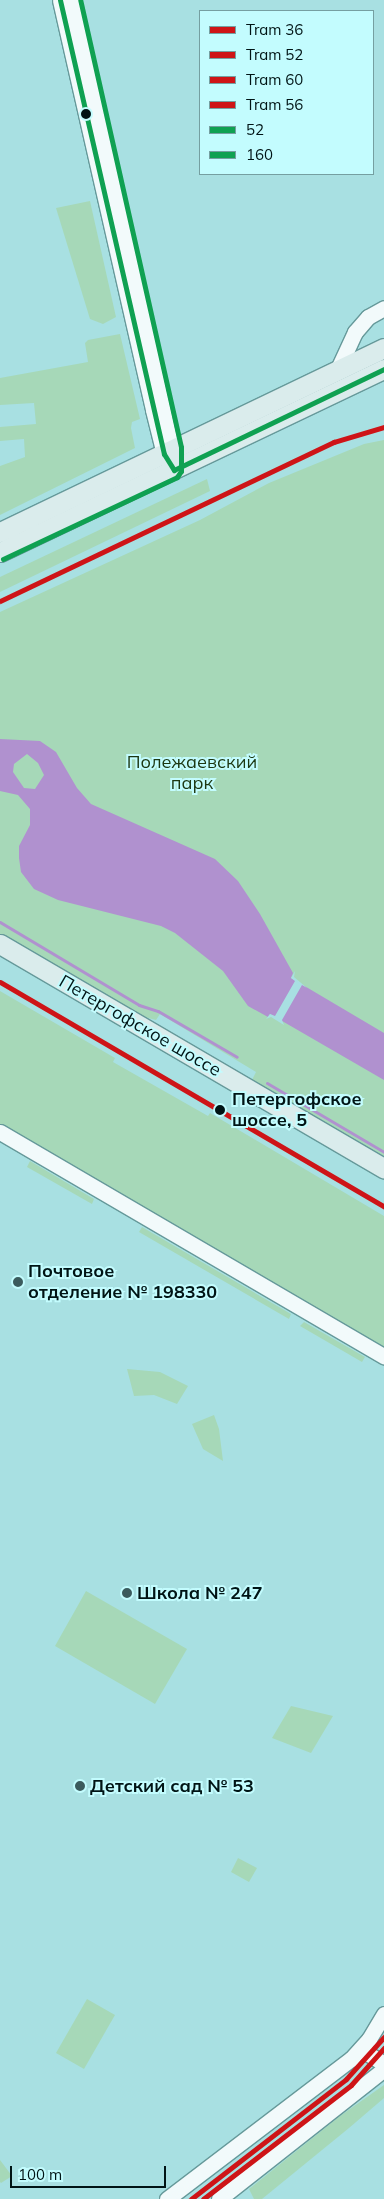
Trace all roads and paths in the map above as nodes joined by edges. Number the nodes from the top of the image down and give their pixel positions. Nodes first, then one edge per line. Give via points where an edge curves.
1 (60, 0) edge
2 (72, 0) edge
3 (384, 308) edge
4 (384, 348) edge
5 (384, 369) edge
6 (337, 371) junction
7 (170, 458) junction
8 (0, 532) edge
9 (0, 552) edge
10 (0, 944) edge
11 (0, 957) edge
12 (0, 1132) edge
13 (384, 1168) edge
14 (384, 1180) edge
15 (384, 1356) edge
16 (384, 2014) edge
17 (361, 2049) junction
18 (384, 2064) edge
19 (384, 2069) edge
20 (167, 2199) edge
21 (219, 2199) edge

1 - 7 street
2 - 7 street
3 - 6 street via 368,317 355,332
4 - 6 main road
5 - 7 main road
6 - 7 main road
7 - 8 main road
7 - 9 main road
10 - 13 main road, Петергофское шоссе
11 - 14 main road, Петергофское шоссе
12 - 15 street
16 - 17 street
17 - 18 street
17 - 20 street
19 - 21 street

